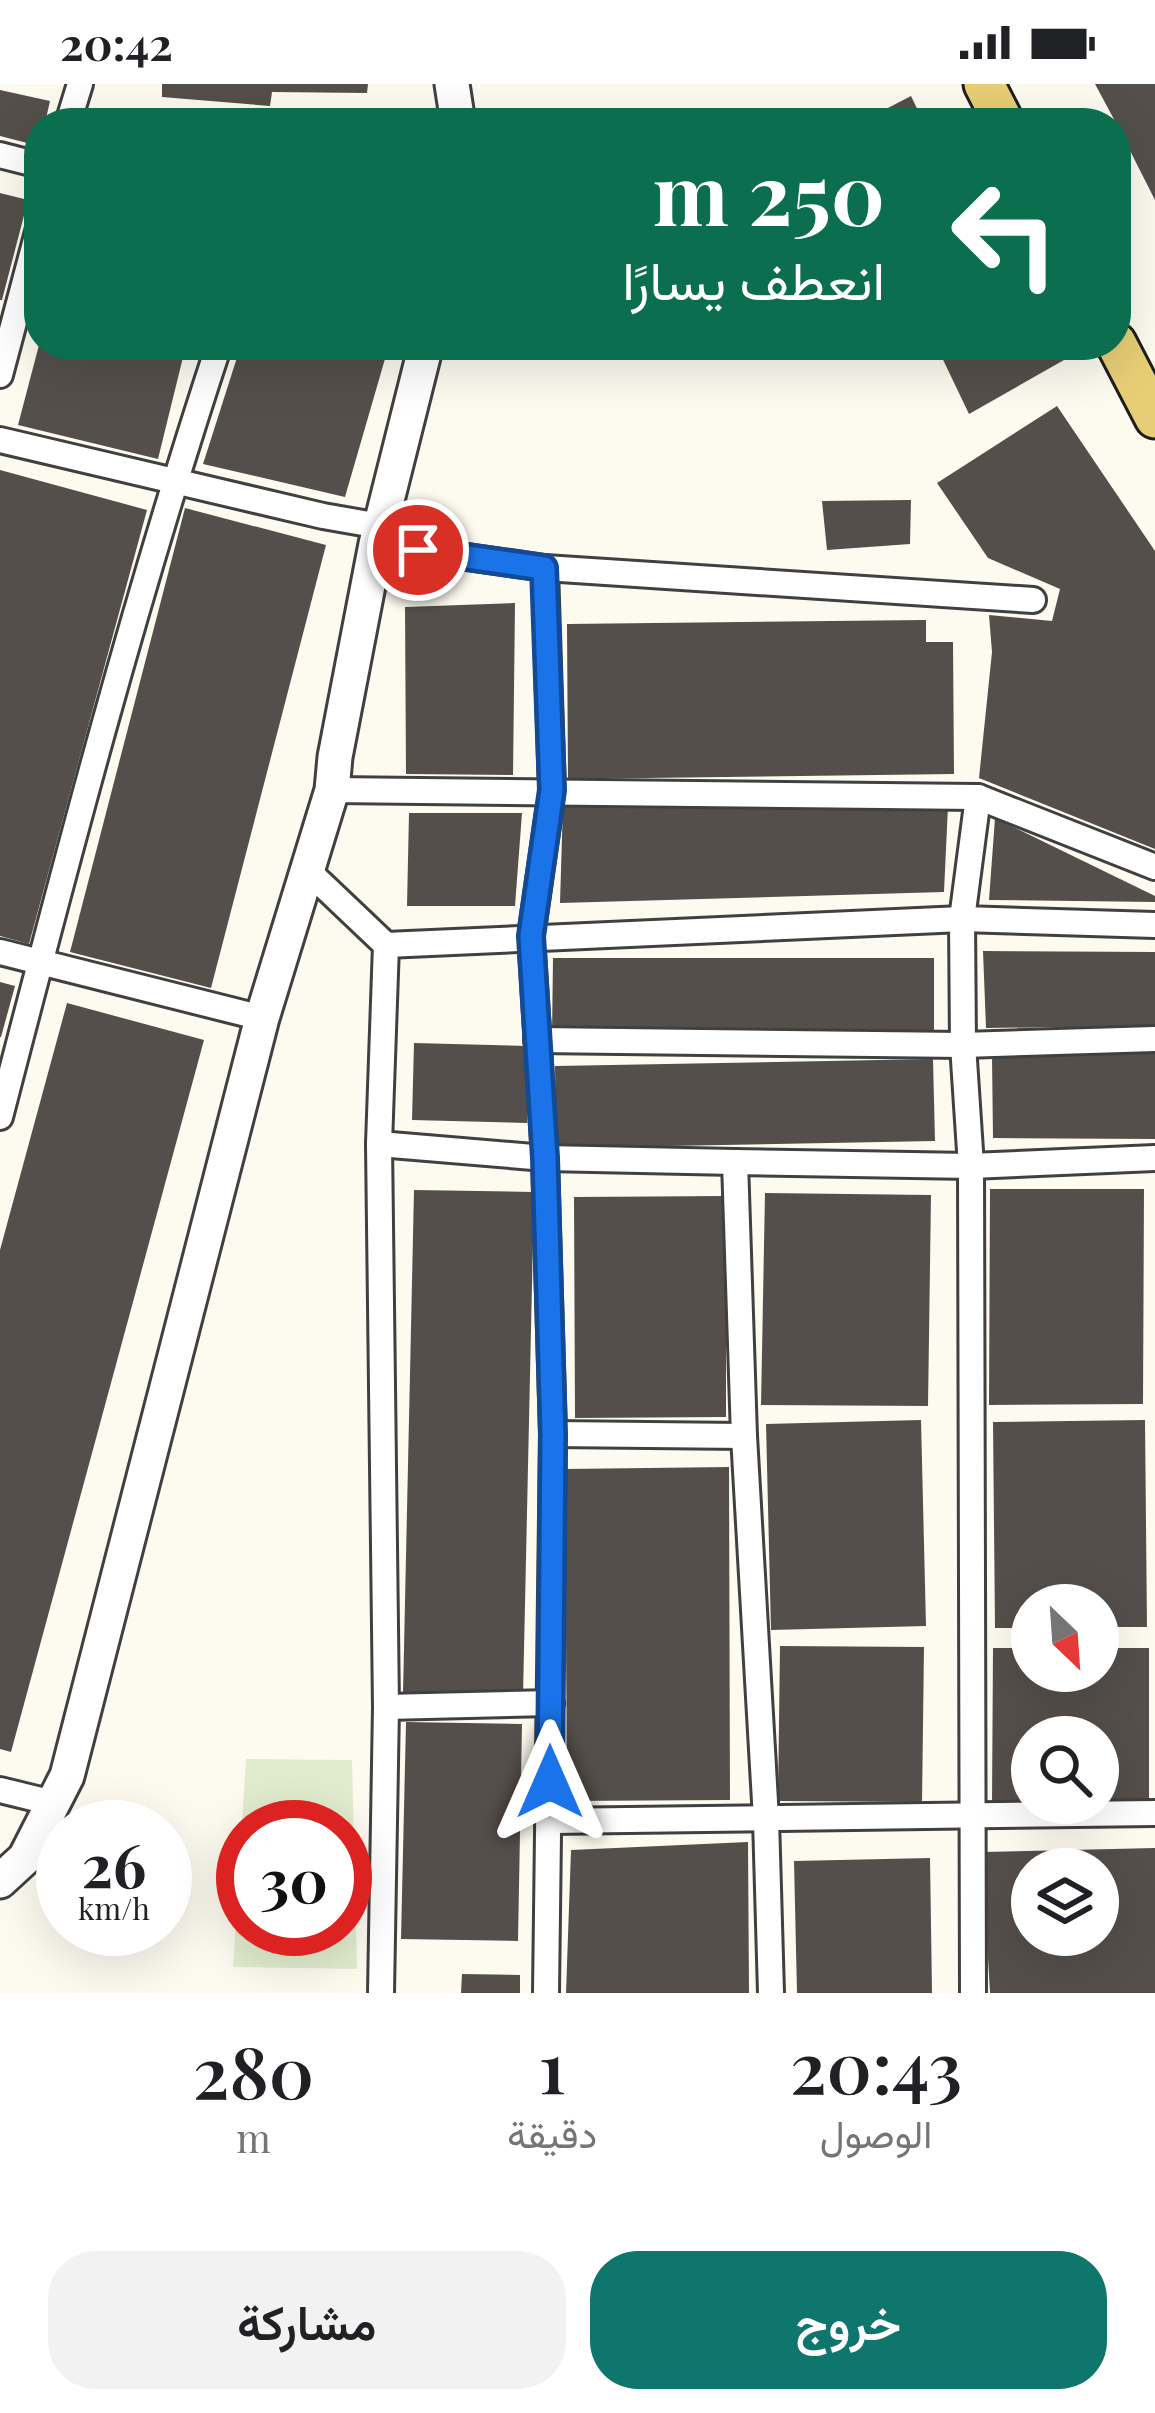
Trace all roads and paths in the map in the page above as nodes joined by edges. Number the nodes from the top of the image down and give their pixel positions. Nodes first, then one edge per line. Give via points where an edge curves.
1 (24, 285) edge
2 (214, 360) edge
3 (423, 360) edge
4 (1124, 360) edge
5 (0, 375) edge
6 (1155, 418) edge
7 (0, 440) edge
8 (174, 480) junction
9 (378, 535) junction
10 (544, 568) junction
11 (1033, 600) dead end
12 (332, 790) junction
13 (552, 790) junction
14 (978, 796) junction
15 (1155, 867) edge
16 (307, 870) junction
17 (962, 919) junction
18 (1155, 925) edge
19 (531, 936) junction
20 (386, 945) junction
21 (0, 952) edge
22 (39, 964) junction
23 (262, 1018) junction
24 (1155, 1039) edge
25 (537, 1040) junction
26 (963, 1045) junction
27 (0, 1117) edge
28 (379, 1144) junction
29 (545, 1158) junction
30 (1155, 1158) edge
31 (735, 1162) junction
32 (971, 1166) junction
33 (553, 1434) junction
34 (744, 1436) junction
35 (551, 1703) junction
36 (386, 1707) junction
37 (0, 1790) edge
38 (41, 1800) edge
39 (55, 1800) edge
40 (1155, 1813) edge
41 (971, 1817) junction
42 (766, 1819) junction
43 (550, 1822) junction
44 (36, 1836) edge
45 (0, 1881) edge
46 (381, 1993) edge
47 (547, 1993) edge
48 (771, 1993) edge
49 (974, 1993) edge

1 - 5 street
2 - 8 street
3 - 9 street
4 - 6 main road
7 - 8 street
8 - 9 street
8 - 22 street
9 - 10 street
9 - 12 street
10 - 11 street
10 - 13 street
12 - 13 street
12 - 16 street
13 - 14 street
13 - 19 street
14 - 15 street
14 - 17 street
16 - 20 street
16 - 23 street
17 - 18 street
17 - 19 street
17 - 26 street
19 - 20 street
19 - 25 street
20 - 28 street
21 - 22 street
22 - 23 street
22 - 27 street
23 - 39 street
24 - 26 street
25 - 26 street
25 - 29 street
26 - 32 street
28 - 29 street
28 - 36 street
29 - 31 street
29 - 33 street
30 - 32 street
31 - 32 street
31 - 34 street
32 - 41 street
33 - 34 street
33 - 35 street
34 - 42 street
35 - 36 street
35 - 43 street
36 - 46 street
37 - 38 street
40 - 41 street
41 - 42 street
41 - 49 street
42 - 43 street
42 - 48 street
43 - 47 street
44 - 45 street

